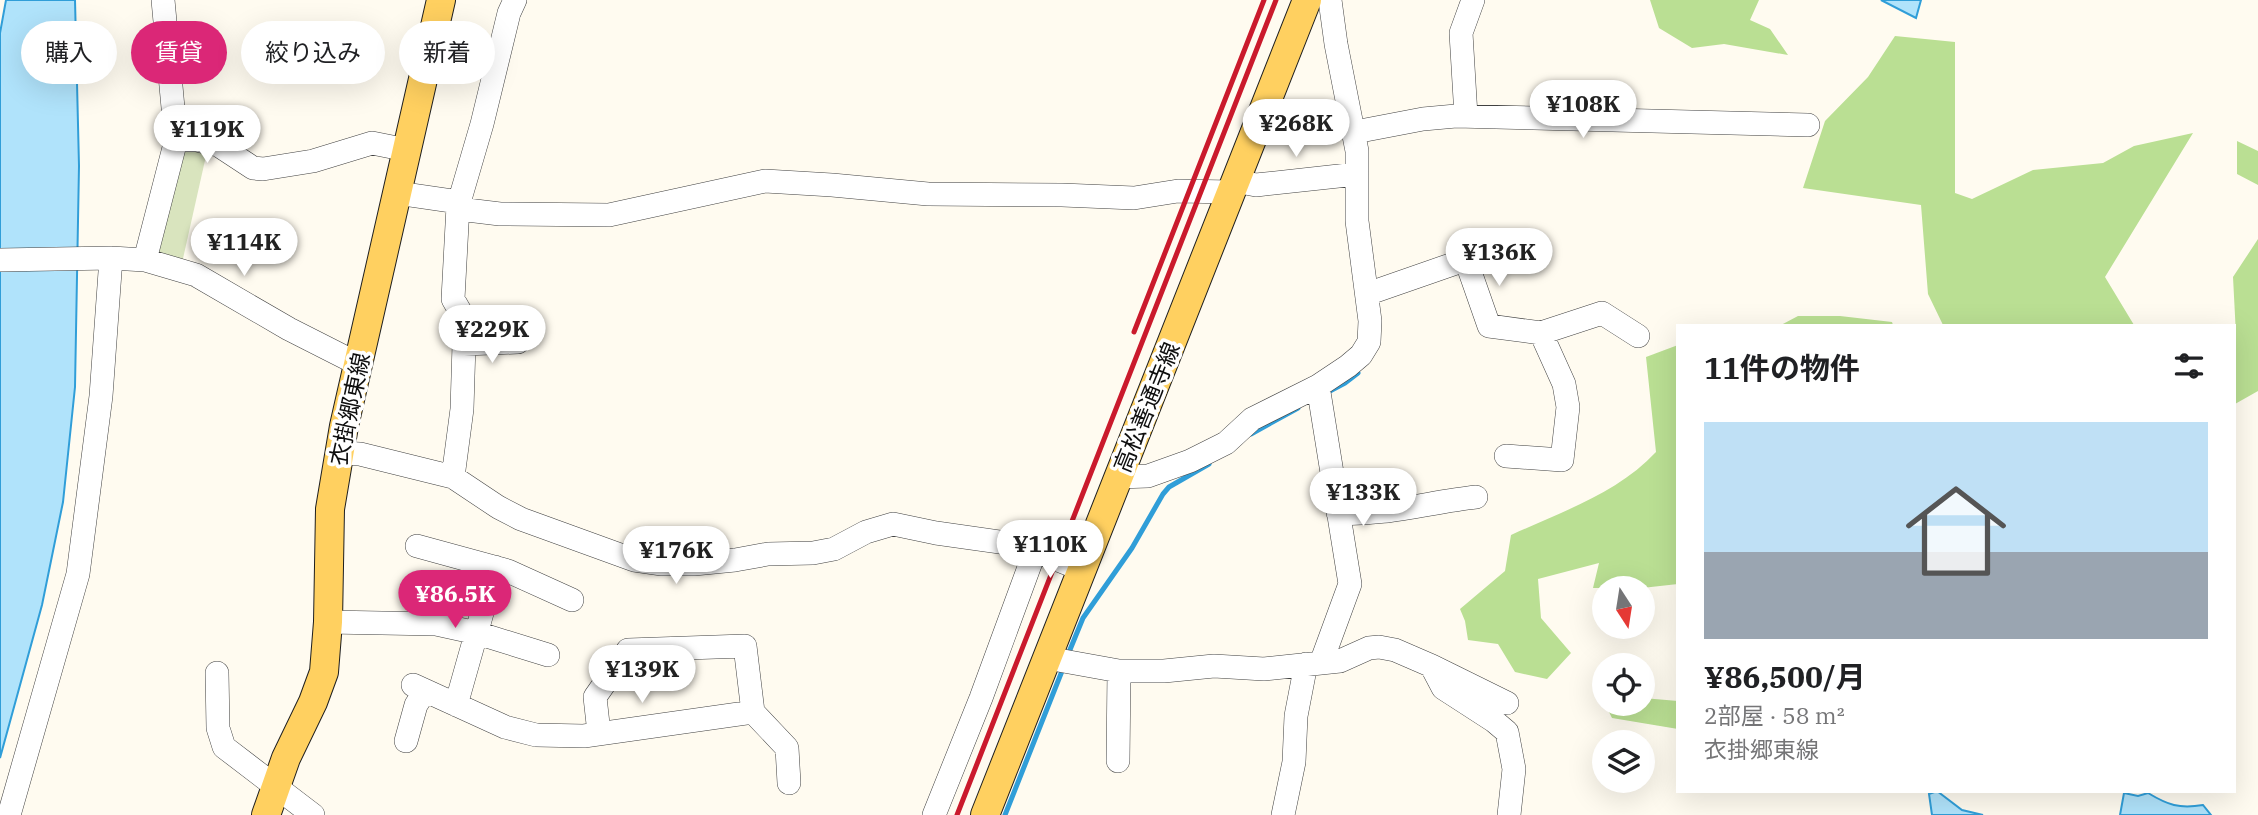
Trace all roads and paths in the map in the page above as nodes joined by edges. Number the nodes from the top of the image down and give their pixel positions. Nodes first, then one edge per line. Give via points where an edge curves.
1 (163, 0) edge
2 (441, 0) edge
3 (515, 0) edge
4 (1307, 0) edge
5 (1330, 0) edge
6 (1473, 0) edge
7 (1466, 116) junction
8 (1808, 125) dead end
9 (1354, 132) junction
10 (176, 140) junction
11 (407, 150) junction
12 (1357, 174) junction
13 (1233, 186) junction
14 (397, 193) junction
15 (458, 206) junction
16 (111, 258) junction
17 (0, 260) edge
18 (145, 260) junction
19 (1367, 294) junction
20 (1541, 333) junction
21 (1638, 336) dead end
22 (518, 342) dead end
23 (464, 344) junction
24 (358, 364) junction
25 (1318, 386) junction
26 (340, 453) junction
27 (1506, 456) dead end
28 (453, 477) junction
29 (1118, 477) junction
30 (1476, 497) dead end
31 (1338, 513) junction
32 (417, 546) dead end
33 (1035, 551) junction
34 (495, 567) junction
35 (1081, 569) junction
36 (572, 600) dead end
37 (328, 622) junction
38 (477, 633) junction
39 (548, 655) dead end
40 (1047, 659) junction
41 (1313, 664) junction
42 (1432, 666) junction
43 (1119, 671) junction
44 (217, 673) dead end
45 (1507, 703) dead end
46 (456, 705) junction
47 (752, 712) junction
48 (599, 733) junction
49 (406, 741) dead end
50 (1118, 761) dead end
51 (789, 783) dead end
52 (275, 786) junction
53 (9, 815) edge
54 (266, 815) edge
55 (313, 815) edge
56 (934, 815) edge
57 (985, 815) edge
58 (1283, 815) edge
59 (1509, 815) edge

1 - 10 street
2 - 11 main road, 衣掛郷東線
3 - 15 street
4 - 13 main road, 高松善通寺線
5 - 9 street
6 - 7 street via 1461,33
7 - 8 street
7 - 9 street
9 - 12 street
10 - 11 street via 218,145 253,168 263,169 313,161 372,143
10 - 18 street
11 - 14 main road, 衣掛郷東線
12 - 13 street
12 - 19 street via 1357,220
13 - 15 street via 1134,198 928,194 765,181 609,215 500,215
13 - 29 main road, 高松善通寺線
14 - 15 street via 452,201
14 - 24 main road, 衣掛郷東線
15 - 23 street via 453,299 461,313
16 - 17 street
16 - 18 street
16 - 53 street via 101,396 78,574
18 - 24 street via 196,275
19 - 20 street via 1462,261 1489,326
19 - 25 street via 1369,342 1361,355
20 - 21 street via 1602,313
20 - 27 street via 1564,384 1568,407 1562,460
22 - 23 street
23 - 28 street
24 - 26 main road, 衣掛郷東線
25 - 29 street via 1252,419 1226,443 1190,461 1148,476
25 - 31 street
26 - 28 street
26 - 37 main road, 衣掛郷東線 via 330,509
28 - 33 street via 521,519 626,558 662,564 813,553 892,524
29 - 35 main road, 高松善通寺線
30 - 31 street via 1362,514
31 - 41 street via 1350,584
32 - 34 street
33 - 35 street
33 - 56 street
34 - 36 street
34 - 38 street
35 - 40 main road, 高松善通寺線
37 - 38 street via 436,624
37 - 52 main road, 衣掛郷東線 via 324,672
38 - 39 street
38 - 46 street
40 - 43 street
40 - 57 main road, 高松善通寺線
41 - 42 street via 1340,661 1379,647
41 - 43 street via 1264,670 1214,666
41 - 58 street via 1296,716 1294,762
42 - 45 street
42 - 59 street via 1443,688 1507,732 1514,769
43 - 50 street
44 - 52 street via 218,728 224,747
46 - 48 street via 536,735
46 - 49 street via 419,688
47 - 48 street
47 - 48 street via 745,646 628,649 594,697
47 - 51 street via 788,748
52 - 54 main road, 衣掛郷東線
52 - 55 street

